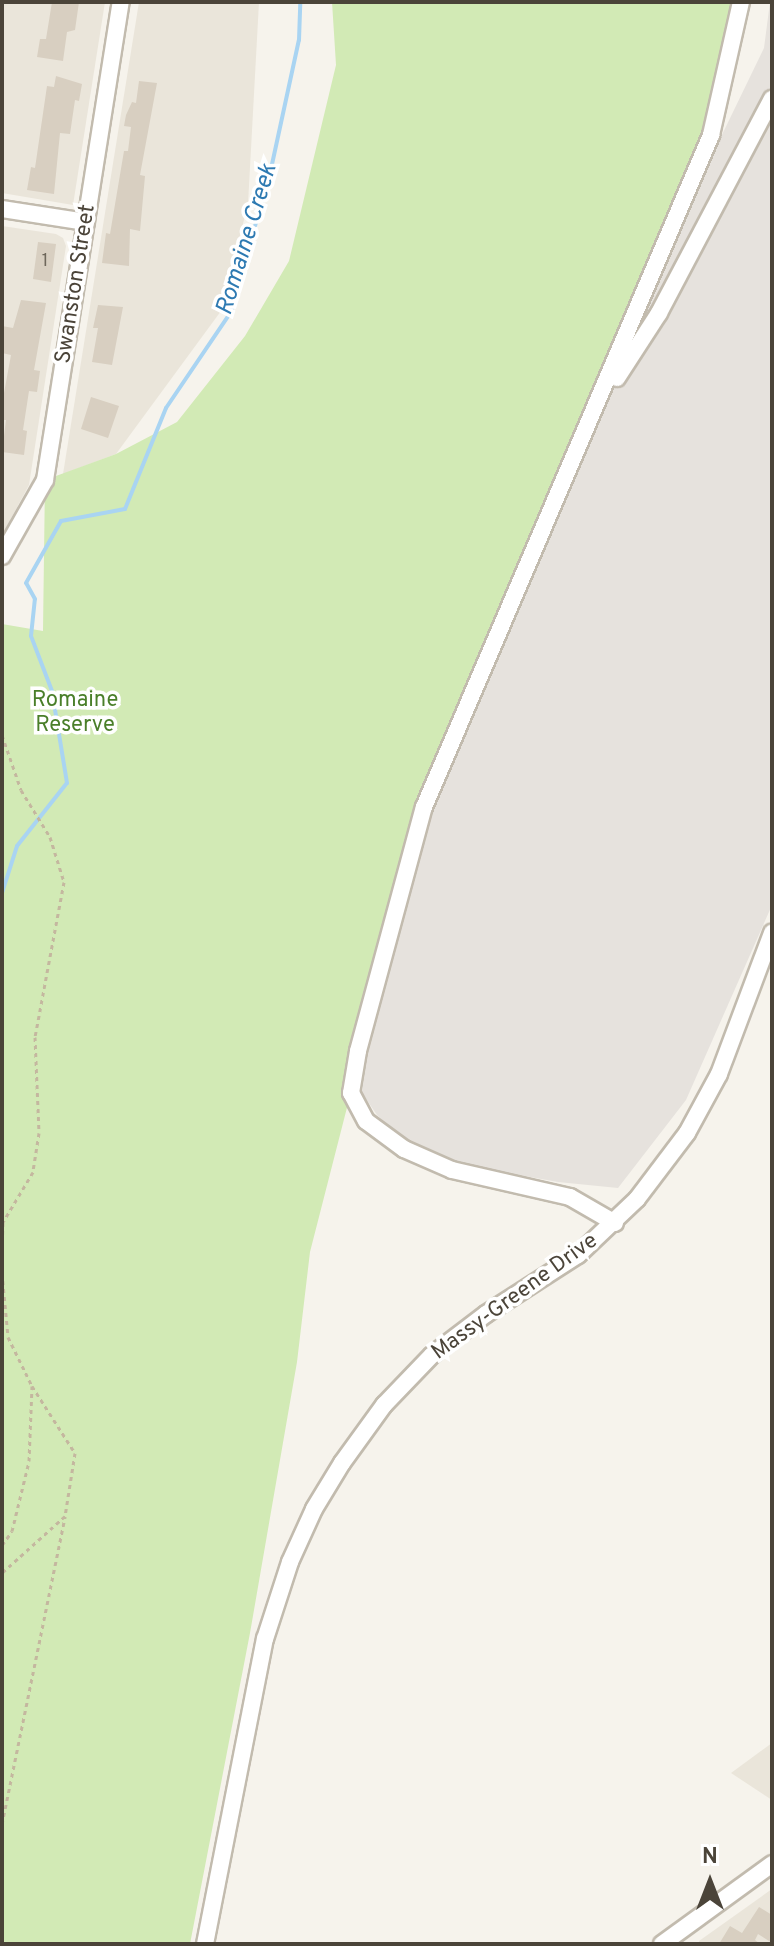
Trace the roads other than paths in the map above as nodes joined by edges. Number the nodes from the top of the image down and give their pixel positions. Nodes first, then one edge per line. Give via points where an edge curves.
1 (121, 2) edge
2 (741, 2) edge
3 (772, 96) edge
4 (2, 209) edge
5 (86, 222) junction
6 (591, 418) junction
7 (2, 556) edge
8 (772, 933) edge
9 (615, 1223) junction
10 (772, 1864) edge
11 (205, 1944) edge
12 (662, 1944) edge

1 - 5 street, Swanston Street
2 - 6 street via 711,135
3 - 6 street via 659,313
4 - 5 street
5 - 7 street, Swanston Street via 45,480
6 - 9 street via 424,807 351,1093 366,1121 404,1149 452,1170 570,1197
8 - 9 street, Massy-Greene Drive via 713,1086 687,1133
9 - 11 street, Massy-Greene Drive via 578,1255 432,1355 384,1405 314,1509 265,1639
10 - 12 street

